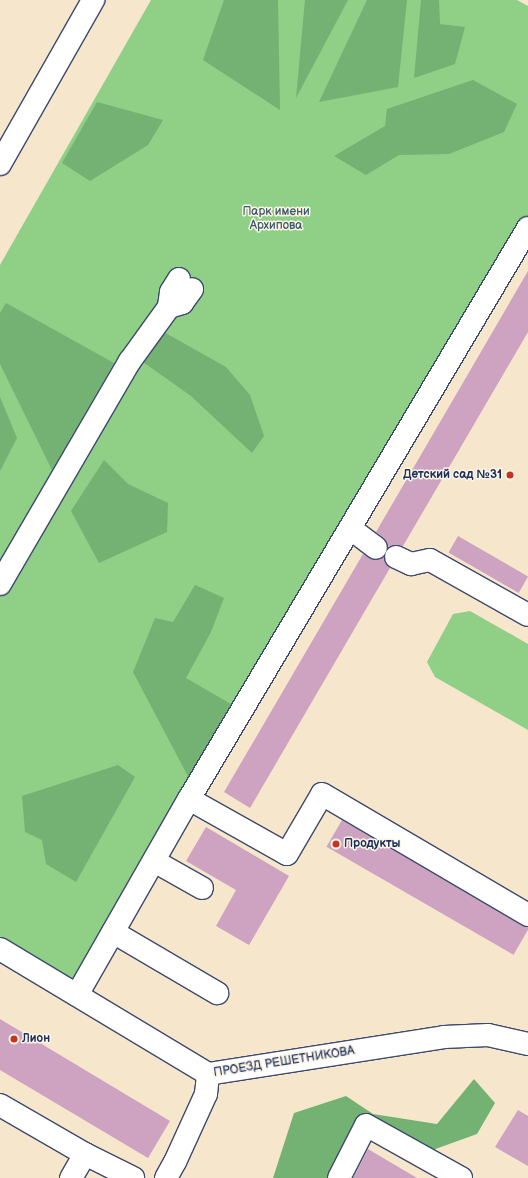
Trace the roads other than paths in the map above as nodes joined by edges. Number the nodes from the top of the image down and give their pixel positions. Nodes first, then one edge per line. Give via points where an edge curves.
1 (93, 0) edge
2 (0, 164) edge
3 (528, 228) edge
4 (186, 284) dead end
5 (351, 529) junction
6 (376, 548) dead end
7 (396, 557) dead end
8 (0, 584) edge
9 (528, 615) edge
10 (189, 799) junction
11 (154, 861) junction
12 (202, 888) dead end
13 (528, 915) edge
14 (113, 932) junction
15 (0, 949) edge
16 (217, 993) dead end
17 (77, 995) junction
18 (528, 1044) edge
19 (208, 1074) junction
20 (0, 1105) edge
21 (85, 1154) junction
22 (71, 1178) edge
23 (134, 1178) edge
24 (166, 1178) edge
25 (339, 1178) edge
26 (461, 1178) edge

1 - 2 street
3 - 5 street
4 - 8 street via 182,303 169,307 130,361
5 - 6 street
5 - 10 street
7 - 9 street via 411,564 430,560
10 - 11 street
10 - 13 street via 287,854 322,794
11 - 12 street
11 - 14 street
14 - 16 street
14 - 17 street
15 - 17 street, ПРОЕЗД РЕШЕТНИКОВА
17 - 19 street, ПРОЕЗД РЕШЕТНИКОВА
18 - 19 street, ПРОЕЗД РЕШЕТНИКОВА via 488,1035 444,1037
19 - 24 street via 206,1094
20 - 21 street
21 - 22 street
21 - 23 street
25 - 26 street via 366,1125

